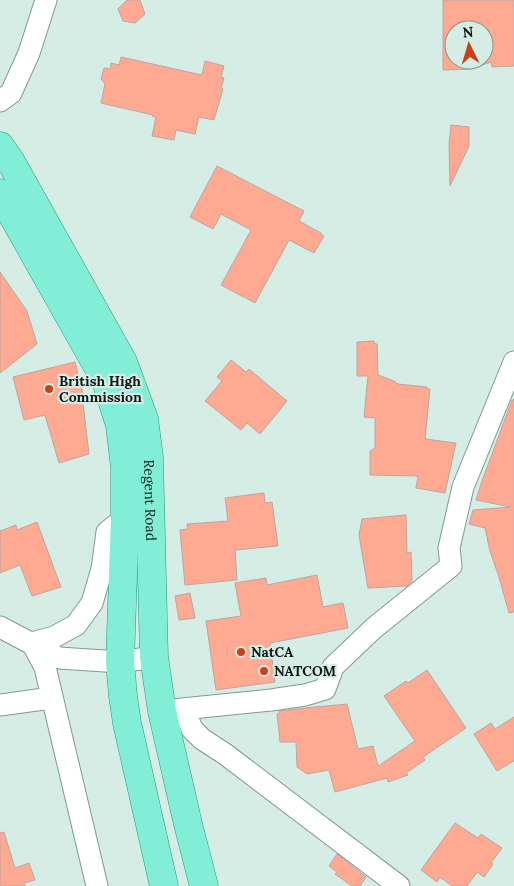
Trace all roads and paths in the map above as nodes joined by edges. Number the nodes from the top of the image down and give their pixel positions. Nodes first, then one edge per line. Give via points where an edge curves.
1 (46, 0) edge
2 (0, 101) edge
3 (0, 146) edge
4 (0, 193) edge
5 (514, 362) edge
6 (125, 518) junction
7 (0, 627) edge
8 (32, 643) junction
9 (154, 658) junction
10 (120, 662) junction
11 (51, 698) junction
12 (0, 705) edge
13 (173, 710) junction
14 (97, 886) edge
15 (164, 886) edge
16 (204, 886) edge
17 (399, 886) edge

1 - 2 street via 29,53 11,93
3 - 9 main road, Regent Road via 12,162 123,362 144,419 149,457
4 - 6 main road, Regent Road via 106,381 120,424 125,468
5 - 13 street via 463,486 449,548 451,566 374,628 334,667 325,689 271,700
6 - 8 street via 107,532 102,569 92,602 76,625 54,637
6 - 10 main road, Regent Road
7 - 8 street
8 - 10 street via 59,658
8 - 11 street via 44,667
9 - 10 street
9 - 13 main road, Regent Road
10 - 15 main road, Regent Road via 127,722
11 - 12 street
11 - 14 street
13 - 16 main road, Regent Road via 188,824
13 - 17 street via 202,738

